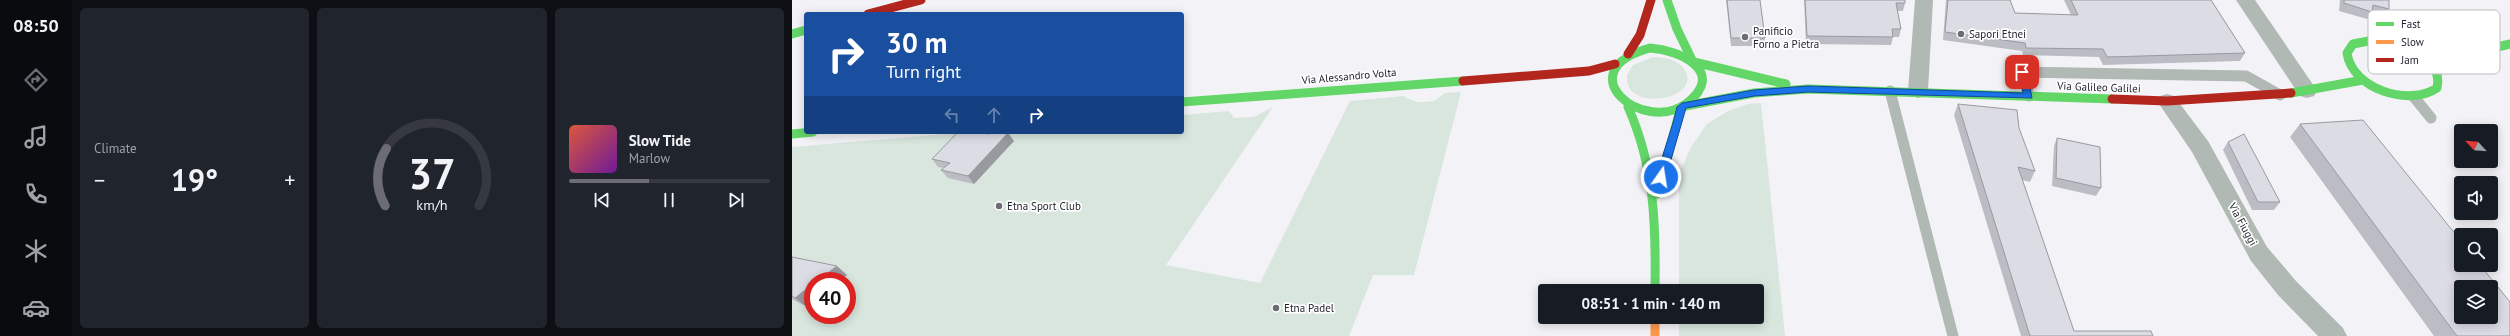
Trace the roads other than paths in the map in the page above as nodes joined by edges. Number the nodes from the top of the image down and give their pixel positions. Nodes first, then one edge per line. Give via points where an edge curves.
1 (921, 0) edge
2 (1652, 0) edge
3 (1667, 0) edge
4 (1924, 0) edge
5 (2245, 0) edge
6 (876, 12) edge
7 (804, 31) edge
8 (792, 34) edge
9 (2368, 40) edge
10 (2510, 44) edge
11 (2500, 46) edge
12 (1628, 54) junction
13 (1693, 61) junction
14 (1615, 64) junction
15 (2438, 74) edge
16 (1518, 76) junction
17 (2363, 80) junction
18 (1576, 82) dead end
19 (1808, 89) junction
20 (1603, 90) dead end
21 (1890, 91) junction
22 (1918, 91) junction
23 (2307, 91) junction
24 (1614, 95) junction
25 (2028, 96) junction
26 (2280, 96) junction
27 (2414, 97) junction
28 (2167, 101) junction
29 (1184, 102) edge
30 (1683, 106) junction
31 (1628, 107) junction
32 (2431, 118) dead end
33 (804, 133) edge
34 (792, 134) edge
35 (1656, 200) junction
36 (1655, 284) edge
37 (1655, 324) edge
38 (1655, 336) edge
39 (1953, 336) edge
40 (2334, 336) edge

1 - 6 main road
2 - 12 main road via 1644,27
3 - 13 main road via 1677,29
4 - 22 street
5 - 23 street
7 - 8 main road
9 - 17 main road via 2361,40 2351,45 2346,52 2353,70
10 - 11 main road
12 - 13 main road via 1661,48 1673,50
12 - 14 main road
13 - 19 main road via 1715,69
13 - 30 main road via 1702,75 1702,83 1693,99
14 - 16 main road via 1589,71
14 - 24 main road via 1609,79
15 - 27 main road via 2440,80 2434,92
16 - 18 main road
16 - 29 main road, Via Alessandro Volta
17 - 23 main road, Via Galileo Galilei
17 - 27 main road via 2388,92
19 - 21 main road, Via Galileo Galilei
19 - 30 main road via 1754,93
20 - 24 main road
21 - 22 main road, Via Galileo Galilei
21 - 39 lane
22 - 25 main road, Via Galileo Galilei
23 - 26 main road, Via Galileo Galilei
24 - 31 main road
25 - 26 lane via 2022,72 2246,76
25 - 28 main road, Via Galileo Galilei
26 - 28 main road, Via Galileo Galilei
27 - 32 lane
28 - 40 street, Via Fiuggi via 2200,147 2259,254
30 - 31 main road via 1663,112
30 - 35 main road
31 - 35 main road via 1637,122
33 - 34 main road
35 - 36 main road
37 - 38 main road

